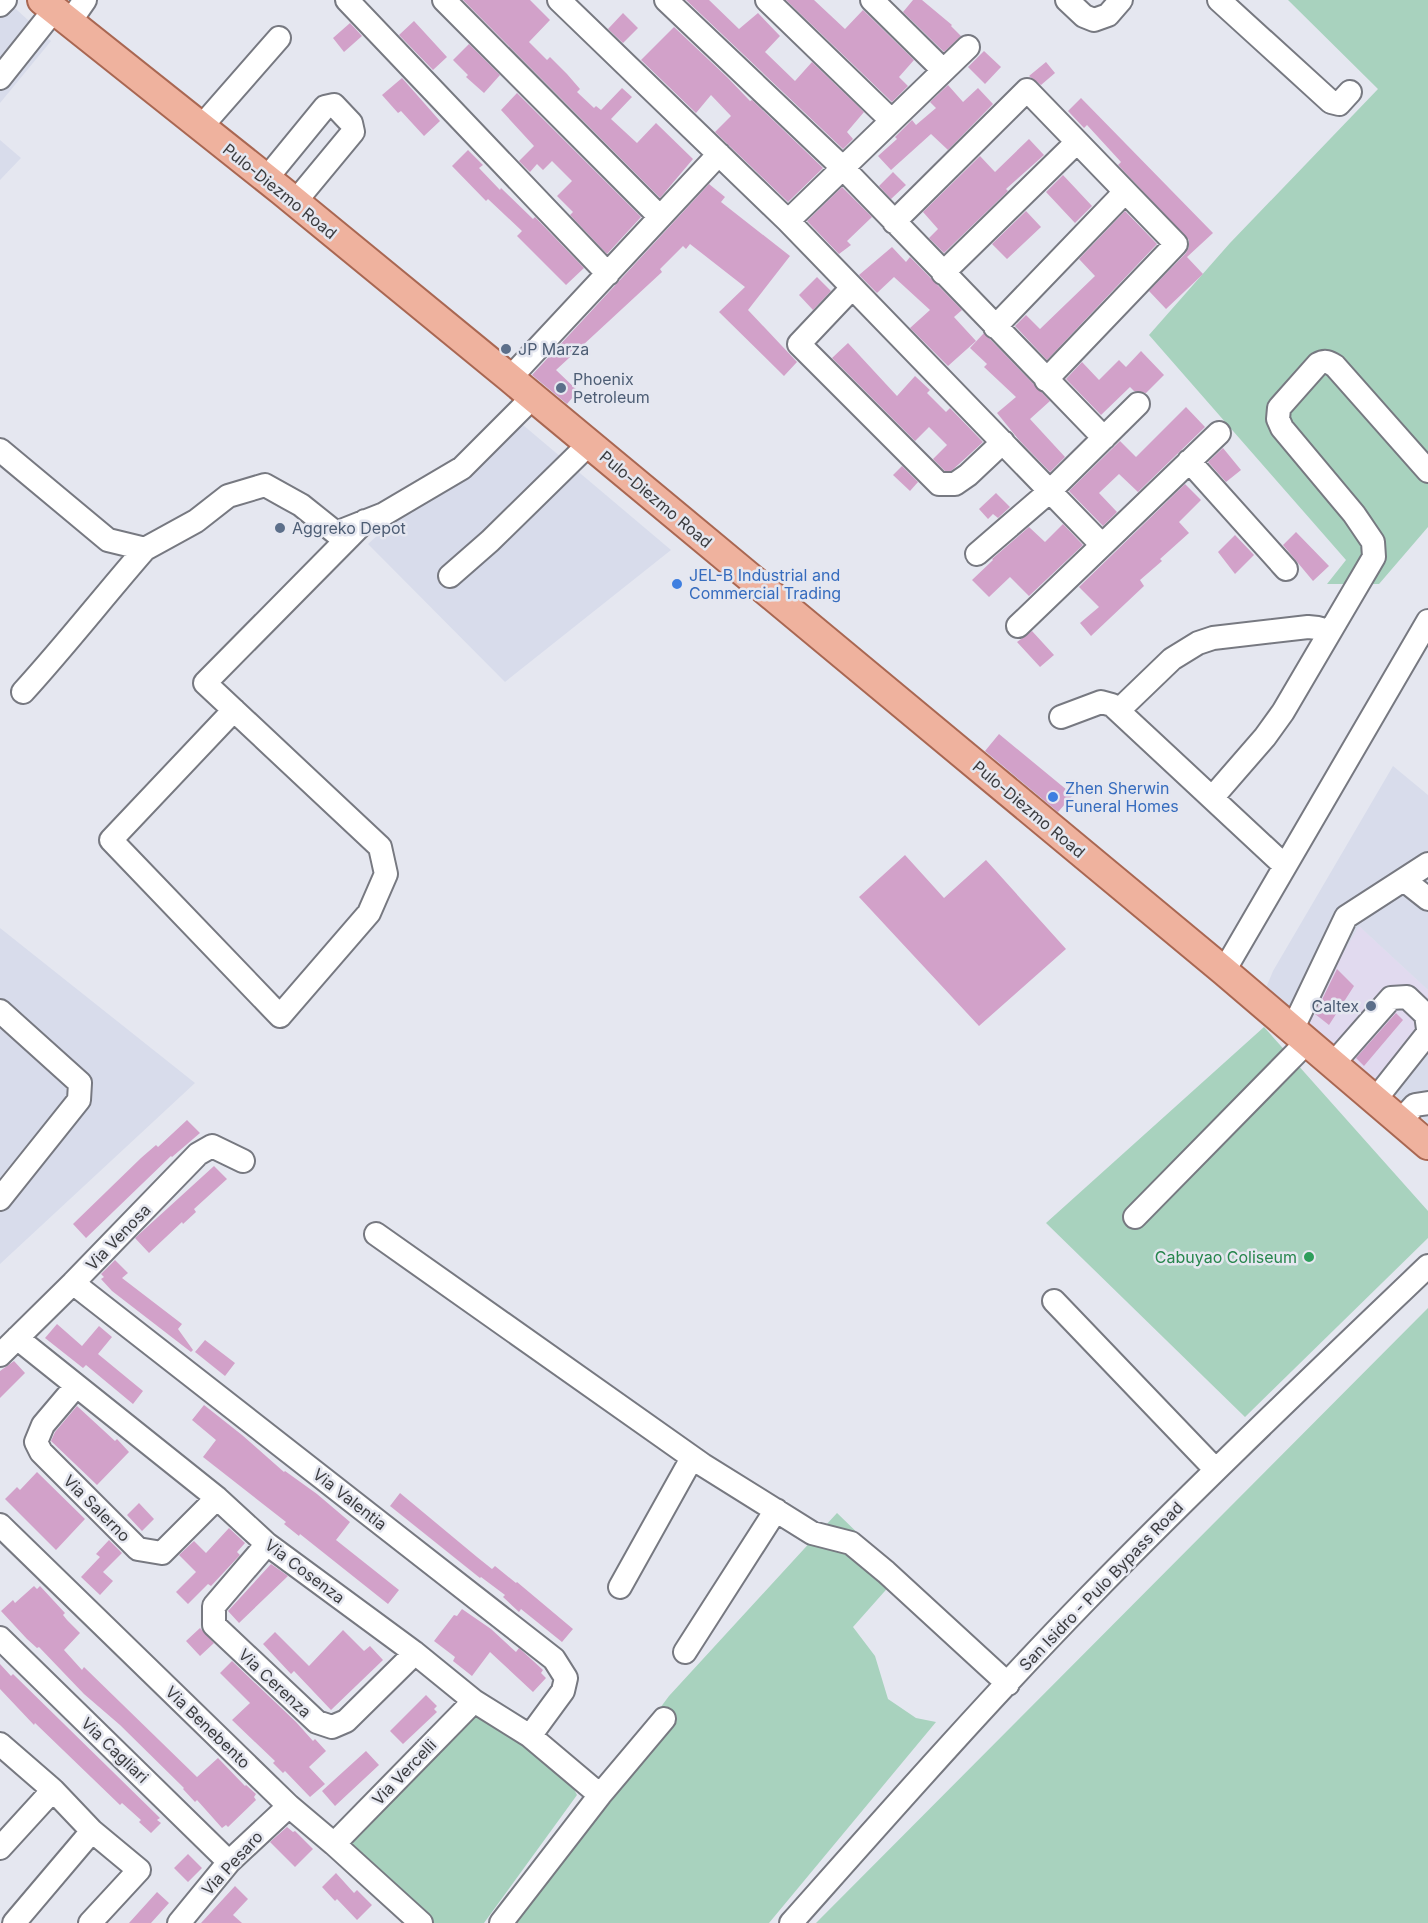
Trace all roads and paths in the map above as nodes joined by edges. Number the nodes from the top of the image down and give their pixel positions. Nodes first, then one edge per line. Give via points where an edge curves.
1 (5, 0) edge
2 (85, 0) edge
3 (347, 0) edge
4 (444, 0) edge
5 (559, 0) edge
6 (666, 0) edge
7 (767, 0) edge
8 (872, 0) edge
9 (1067, 0) edge
10 (1121, 0) edge
11 (1219, 0) edge
12 (0, 5) edge
13 (55, 11) edge
14 (279, 38) dead end
15 (968, 47) dead end
16 (943, 70) junction
17 (0, 78) edge
18 (1350, 92) dead end
19 (891, 120) junction
20 (201, 128) junction
21 (1077, 142) junction
22 (719, 154) junction
23 (842, 167) junction
24 (266, 179) junction
25 (1125, 192) junction
26 (295, 202) junction
27 (660, 217) junction
28 (788, 221) junction
29 (894, 222) junction
30 (608, 273) junction
31 (943, 273) junction
32 (852, 288) junction
33 (995, 327) junction
34 (510, 378) junction
35 (1046, 380) junction
36 (533, 397) junction
37 (1138, 404) dead end
38 (1218, 433) dead end
39 (1104, 438) junction
40 (1003, 441) junction
41 (590, 443) junction
42 (0, 450) edge
43 (1190, 461) junction
44 (1428, 471) edge
45 (1050, 491) junction
46 (365, 521) junction
47 (1102, 545) junction
48 (145, 549) junction
49 (977, 554) dead end
50 (1286, 569) dead end
51 (450, 576) dead end
52 (1428, 621) edge
53 (1018, 626) dead end
54 (1329, 631) junction
55 (23, 692) dead end
56 (234, 710) junction
57 (1119, 710) junction
58 (1061, 717) dead end
59 (1212, 798) junction
60 (1428, 864) edge
61 (1285, 866) junction
62 (1404, 880) junction
63 (1428, 899) edge
64 (1224, 971) junction
65 (0, 1011) edge
66 (1428, 1029) edge
67 (1428, 1033) edge
68 (1300, 1036) junction
69 (1333, 1064) junction
70 (1376, 1100) junction
71 (1428, 1103) edge
72 (1400, 1121) junction
73 (1428, 1145) edge
74 (243, 1161) dead end
75 (0, 1199) edge
76 (1135, 1217) dead end
77 (376, 1234) dead end
78 (1428, 1266) edge
79 (74, 1283) junction
80 (1054, 1301) dead end
81 (17, 1338) junction
82 (0, 1355) edge
83 (76, 1386) junction
84 (692, 1458) junction
85 (1215, 1469) junction
86 (217, 1498) junction
87 (776, 1510) junction
88 (0, 1525) edge
89 (267, 1544) junction
90 (620, 1587) dead end
91 (0, 1638) edge
92 (686, 1652) dead end
93 (415, 1653) junction
94 (1008, 1684) junction
95 (474, 1701) junction
96 (664, 1719) dead end
97 (530, 1736) junction
98 (0, 1744) edge
99 (53, 1790) junction
100 (600, 1795) junction
101 (289, 1806) junction
102 (92, 1831) junction
103 (334, 1844) junction
104 (0, 1848) edge
105 (229, 1862) junction
106 (14, 1923) edge
107 (90, 1923) edge
108 (179, 1923) edge
109 (421, 1923) edge
110 (501, 1923) edge
111 (791, 1923) edge

1 - 12 street
2 - 13 street
3 - 30 street
4 - 27 street
5 - 22 street
6 - 23 street
7 - 19 street
8 - 16 street
9 - 10 street via 1094,20 1108,15
11 - 18 street via 1331,102 1339,104
13 - 17 street
13 - 20 main road, Pulo-Diezmo Road
14 - 20 street
15 - 16 street
16 - 19 street
19 - 23 street
20 - 24 main road, Pulo-Diezmo Road
21 - 25 street
21 - 29 street via 1027,90
21 - 31 street
22 - 27 street
22 - 28 street
23 - 28 street
23 - 29 street
24 - 26 main road, Pulo-Diezmo Road
24 - 26 street via 325,107 334,105 351,123 353,132
25 - 33 street
25 - 35 street via 1176,244
26 - 34 main road, Pulo-Diezmo Road
27 - 30 street
28 - 32 street
29 - 31 street
30 - 34 street
31 - 33 street
32 - 40 street
32 - 40 street via 799,344 939,484 955,484 968,476
33 - 35 street
34 - 36 main road, Pulo-Diezmo Road
35 - 39 street
36 - 41 main road, Pulo-Diezmo Road
36 - 46 street via 462,468
37 - 39 street
38 - 43 street
39 - 45 street
40 - 45 street
41 - 51 street
41 - 64 main road, Pulo-Diezmo Road
42 - 48 street via 108,540
43 - 47 street
43 - 50 street
44 - 54 street via 1329,362 1318,364 1279,408 1282,428 1373,542 1374,557
45 - 47 street
45 - 49 street
46 - 48 street via 336,533 301,505 265,485 228,496 196,521
46 - 56 street via 205,683
47 - 53 street
48 - 55 street
52 - 61 street
54 - 57 street via 1308,627 1197,643 1172,659
54 - 59 street via 1283,712
56 - 56 street via 111,840 280,1016 369,913 386,874 380,847
57 - 58 street via 1101,702
57 - 59 street
59 - 61 street
60 - 62 street
61 - 64 street
62 - 63 street
62 - 68 street via 1346,917
64 - 68 main road, Pulo-Diezmo Road
65 - 75 street via 80,1083 79,1100
66 - 69 street via 1426,1015 1407,998 1391,998
67 - 70 street
68 - 69 main road, Pulo-Diezmo Road
68 - 76 street
69 - 70 main road, Pulo-Diezmo Road
70 - 72 main road, Pulo-Diezmo Road
71 - 72 street via 1415,1106
72 - 73 main road, Pulo-Diezmo Road
74 - 79 street, Via Venosa via 212,1146 198,1154
77 - 84 street
78 - 85 street, San Isidro - Pulo Bypass Road
79 - 81 street, Via Venosa
79 - 97 street, Via Valentia via 554,1659 566,1678 563,1691
80 - 85 street
81 - 82 street, Via Venosa
81 - 83 street, Via Cosenza
83 - 86 street, Via Cosenza
83 - 86 street, Via Salerno via 42,1425 36,1442 40,1452 138,1549 162,1553
84 - 87 street
84 - 90 street
85 - 94 street, San Isidro - Pulo Bypass Road
86 - 89 street, Via Cosenza
87 - 92 street
87 - 94 street via 812,1533 851,1543
88 - 101 street, Via Benebento
89 - 93 street, Via Cosenza
89 - 93 street, Via Cerenza via 214,1606 214,1625 317,1722 332,1727 346,1721
91 - 105 street, Via Cagliari
93 - 95 street, Via Cosenza
94 - 111 street, San Isidro - Pulo Bypass Road
95 - 97 street, Via Cosenza
95 - 103 street, Via Vercelli
96 - 100 street
97 - 100 street, Via Cosenza
98 - 99 street
99 - 102 street
99 - 104 street
100 - 110 street
101 - 103 street, Via Benebento
101 - 105 street, Via Pesaro
102 - 106 street
102 - 107 street via 139,1870
103 - 109 street, Via Benebento
105 - 108 street, Via Pesaro

